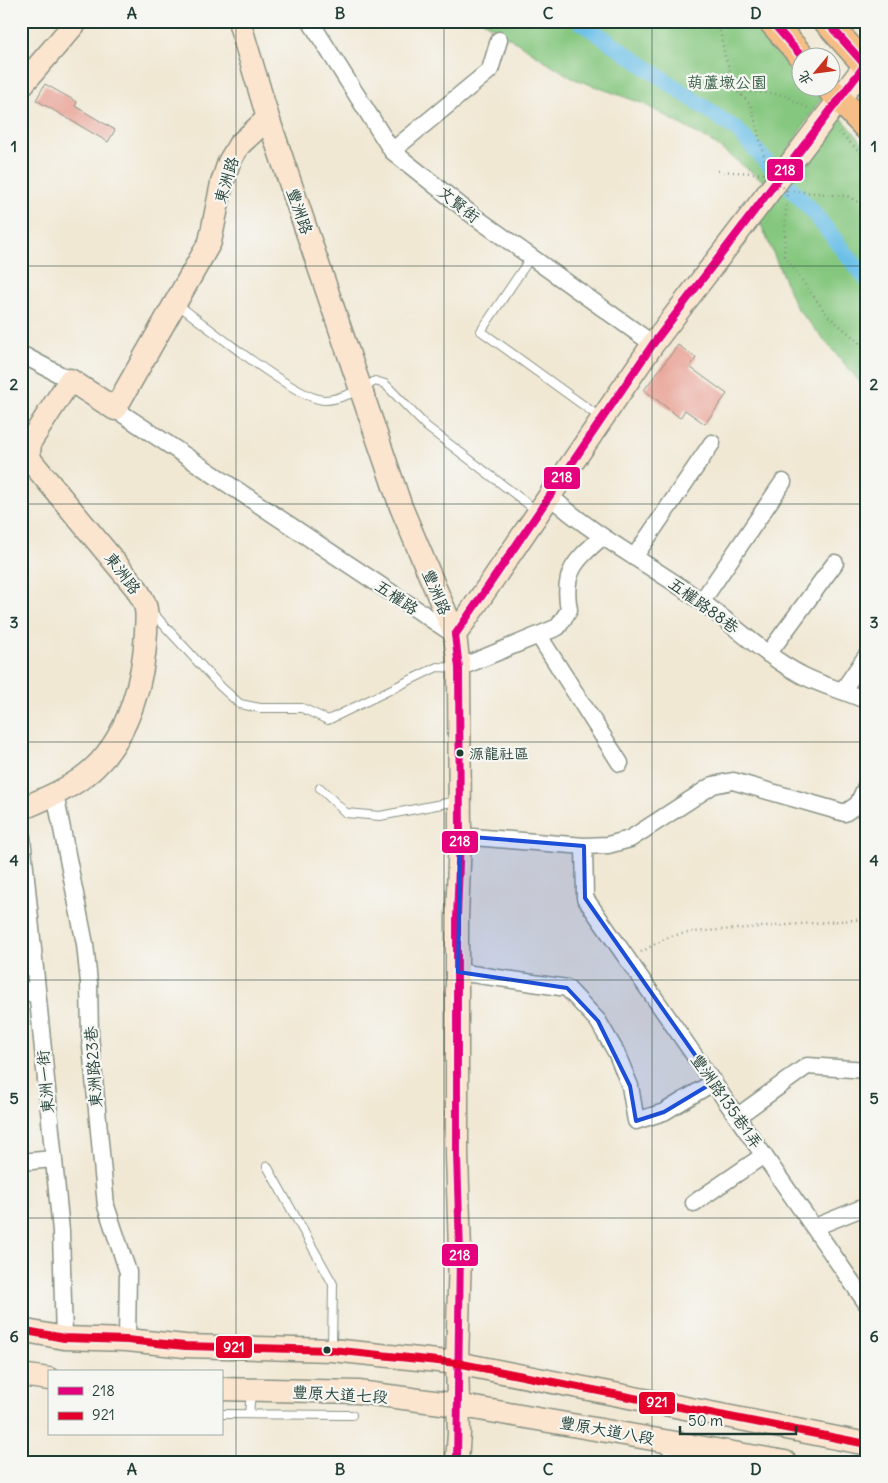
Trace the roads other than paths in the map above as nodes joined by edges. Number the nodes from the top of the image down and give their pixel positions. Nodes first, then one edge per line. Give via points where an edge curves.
1 (77, 21) edge
2 (239, 21) edge
3 (310, 21) edge
4 (771, 21) edge
5 (826, 21) edge
6 (499, 40) dead end
7 (794, 48) edge
8 (866, 65) edge
9 (21, 86) edge
10 (831, 102) edge
11 (268, 118) junction
12 (867, 128) edge
13 (392, 151) junction
14 (531, 257) junction
15 (174, 302) junction
16 (653, 344) junction
17 (21, 354) edge
18 (70, 380) junction
19 (361, 390) junction
20 (115, 409) junction
21 (601, 418) junction
22 (712, 443) dead end
23 (783, 482) dead end
24 (544, 504) junction
25 (602, 537) junction
26 (635, 556) junction
27 (835, 563) dead end
28 (702, 601) junction
29 (146, 606) junction
30 (455, 636) junction
31 (539, 636) junction
32 (768, 654) junction
33 (867, 655) edge
34 (459, 668) junction
35 (843, 690) junction
36 (867, 701) edge
37 (620, 763) dead end
38 (867, 784) edge
39 (320, 788) dead end
40 (55, 794) junction
41 (459, 801) junction
42 (21, 808) edge
43 (21, 828) edge
44 (460, 836) junction
45 (584, 846) junction
46 (458, 972) junction
47 (21, 988) edge
48 (37, 996) junction
49 (867, 1070) edge
50 (714, 1082) junction
51 (738, 1116) junction
52 (764, 1155) junction
53 (52, 1159) junction
54 (21, 1162) edge
55 (267, 1166) dead end
56 (694, 1203) dead end
57 (867, 1206) edge
58 (815, 1227) junction
59 (867, 1304) edge
60 (21, 1330) edge
61 (64, 1338) junction
62 (127, 1340) junction
63 (332, 1350) junction
64 (457, 1363) junction
65 (21, 1375) edge
66 (48, 1379) edge
67 (222, 1390) edge
68 (251, 1390) junction
69 (458, 1405) junction
70 (222, 1414) edge
71 (249, 1414) junction
72 (352, 1415) dead end
73 (867, 1444) edge
74 (668, 1451) edge
75 (457, 1462) edge
76 (785, 1462) edge

1 - 9 street
2 - 11 street, 豐洲路
3 - 13 street, 文賢街
4 - 7 main road
5 - 8 main road
6 - 13 street via 490,70
8 - 10 street
10 - 12 main road
10 - 16 street
11 - 15 street, 東洲路 via 239,144 229,162 210,242
11 - 19 street, 豐洲路
13 - 14 street, 文賢街
14 - 16 street, 文賢街
14 - 21 lane via 482,331
15 - 19 lane via 290,387 324,400
15 - 20 street, 東洲路
16 - 21 street
17 - 18 street
18 - 20 street, 五權路
18 - 29 street, 東洲路 via 32,438 31,461 137,588
19 - 24 lane via 375,381 385,384 427,427
19 - 30 street, 豐洲路 via 401,507
20 - 30 street, 五權路
21 - 24 street
22 - 26 street
23 - 28 street
24 - 25 street, 五權路88巷
24 - 30 street
25 - 26 street, 五權路88巷
25 - 31 street via 571,570 565,590 569,610 564,618 558,627
26 - 28 street, 五權路88巷
27 - 32 street
28 - 32 street, 五權路88巷
29 - 34 lane via 240,704 260,708 302,708 328,720 437,667
29 - 40 street, 東洲路 via 143,664 132,704 118,735 94,768
30 - 34 street, 豐洲路
31 - 34 street
31 - 37 street
32 - 35 street, 五權路88巷 via 801,675
33 - 35 street
34 - 41 street, 豐洲路
35 - 36 street, 五權路88巷
38 - 45 street via 858,804 845,813 733,782 712,785 630,839 608,845
39 - 41 lane via 346,813 372,816
40 - 42 street, 東洲路
40 - 62 street, 東洲路23巷 via 85,944 90,1044 106,1206 128,1272
41 - 44 street, 豐洲路
43 - 48 street, 東洲一街
44 - 45 street
44 - 46 street, 豐洲路
45 - 50 street, 豐洲路135巷1弄 via 585,898
46 - 50 street via 567,988 598,1021 616,1052 630,1086 636,1121 664,1112
46 - 64 street, 豐洲路 via 460,1252
47 - 48 street
48 - 53 street, 東洲一街
49 - 51 street via 807,1066
50 - 51 street, 豐洲路135巷1弄
51 - 52 street, 豐洲路135巷1弄
52 - 56 street
52 - 58 street, 豐洲路135巷1弄
53 - 54 street
53 - 61 street, 東洲一街 via 61,1231
55 - 63 lane via 334,1284
57 - 58 street
58 - 59 street, 豐洲路135巷1弄
60 - 61 street
61 - 62 street
62 - 63 street via 185,1346
63 - 64 street
64 - 69 street, 豐洲路
64 - 73 street
65 - 66 street
67 - 68 street, 豐原大道七段
68 - 69 street, 豐原大道七段 via 358,1392
68 - 71 lane
69 - 74 street, 豐原大道八段
69 - 75 street, 豐洲路
70 - 71 lane
71 - 72 lane
74 - 76 street, 豐原大道八段

